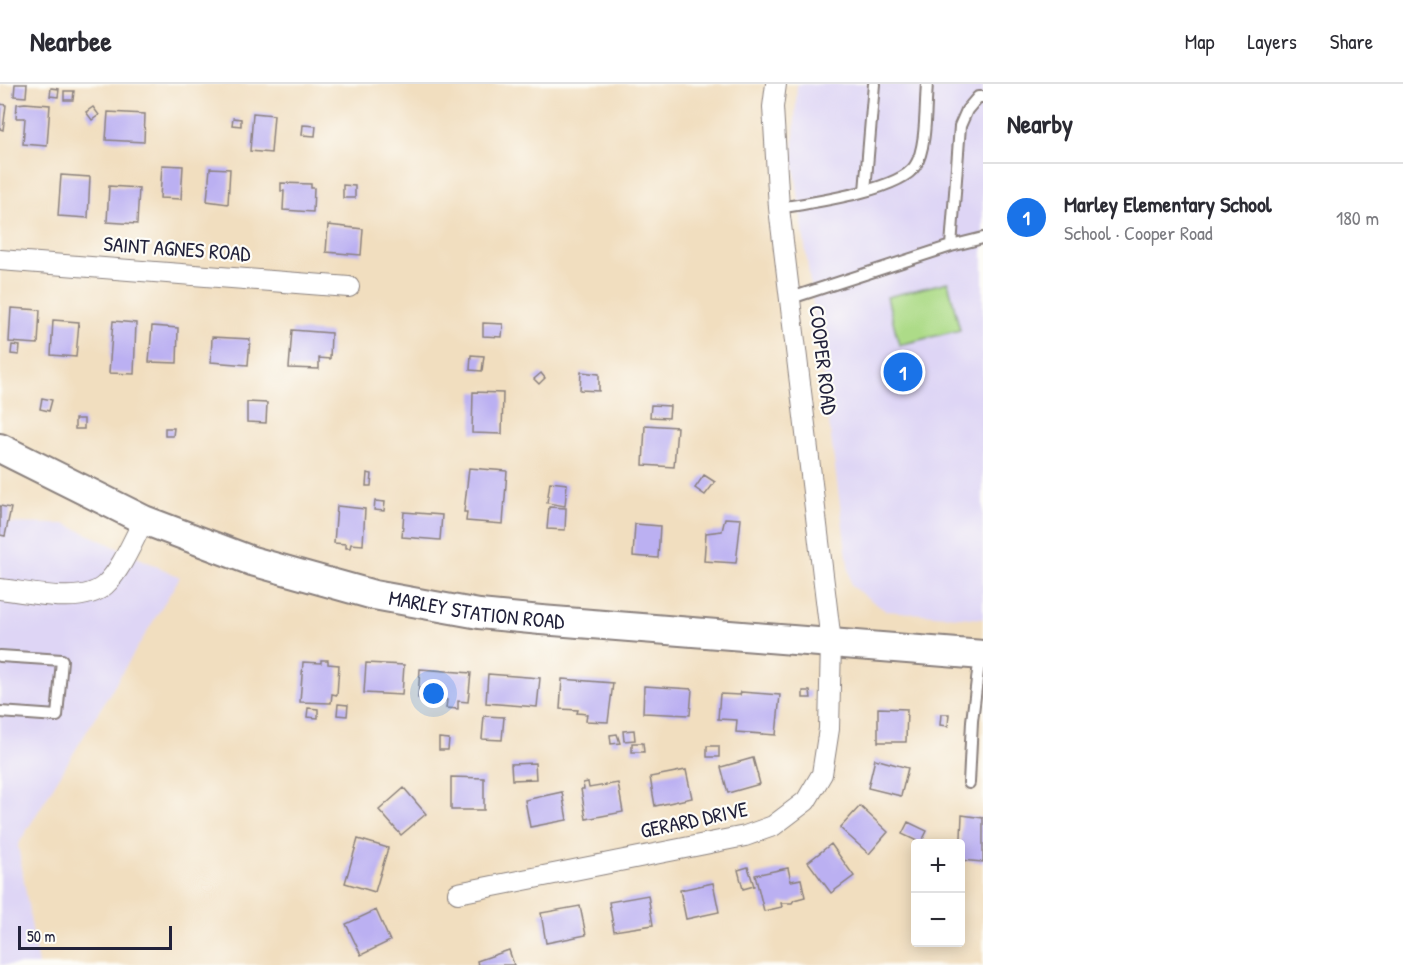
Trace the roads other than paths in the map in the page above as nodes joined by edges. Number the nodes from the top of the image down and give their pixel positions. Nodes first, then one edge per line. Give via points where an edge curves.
1 (776, 84) edge
2 (874, 84) edge
3 (927, 84) edge
4 (983, 97) edge
5 (865, 191) junction
6 (779, 208) junction
7 (983, 238) edge
8 (951, 246) junction
9 (0, 260) edge
10 (350, 287) dead end
11 (791, 298) junction
12 (0, 448) edge
13 (144, 520) junction
14 (0, 590) edge
15 (831, 642) junction
16 (982, 655) edge
17 (0, 656) edge
18 (0, 712) edge
19 (969, 783) dead end
20 (458, 893) dead end

1 - 6 street, COOPER ROAD via 773,107
2 - 5 lane
3 - 5 lane via 921,148 915,167 901,178
4 - 8 lane via 978,97 967,110 960,126
5 - 6 lane
6 - 11 street, COOPER ROAD
7 - 8 lane
8 - 11 lane
9 - 10 street, SAINT AGNES ROAD
11 - 15 street, COOPER ROAD
12 - 13 main road, MARLEY STATION ROAD
13 - 14 street via 114,573 93,592 79,597
13 - 15 main road, MARLEY STATION ROAD via 252,561 374,596 479,614
15 - 16 main road, MARLEY STATION ROAD
15 - 20 street, GERARD DRIVE via 829,729 822,774 806,801 790,815 745,836
16 - 19 lane via 972,722
17 - 18 lane via 62,660 57,716

